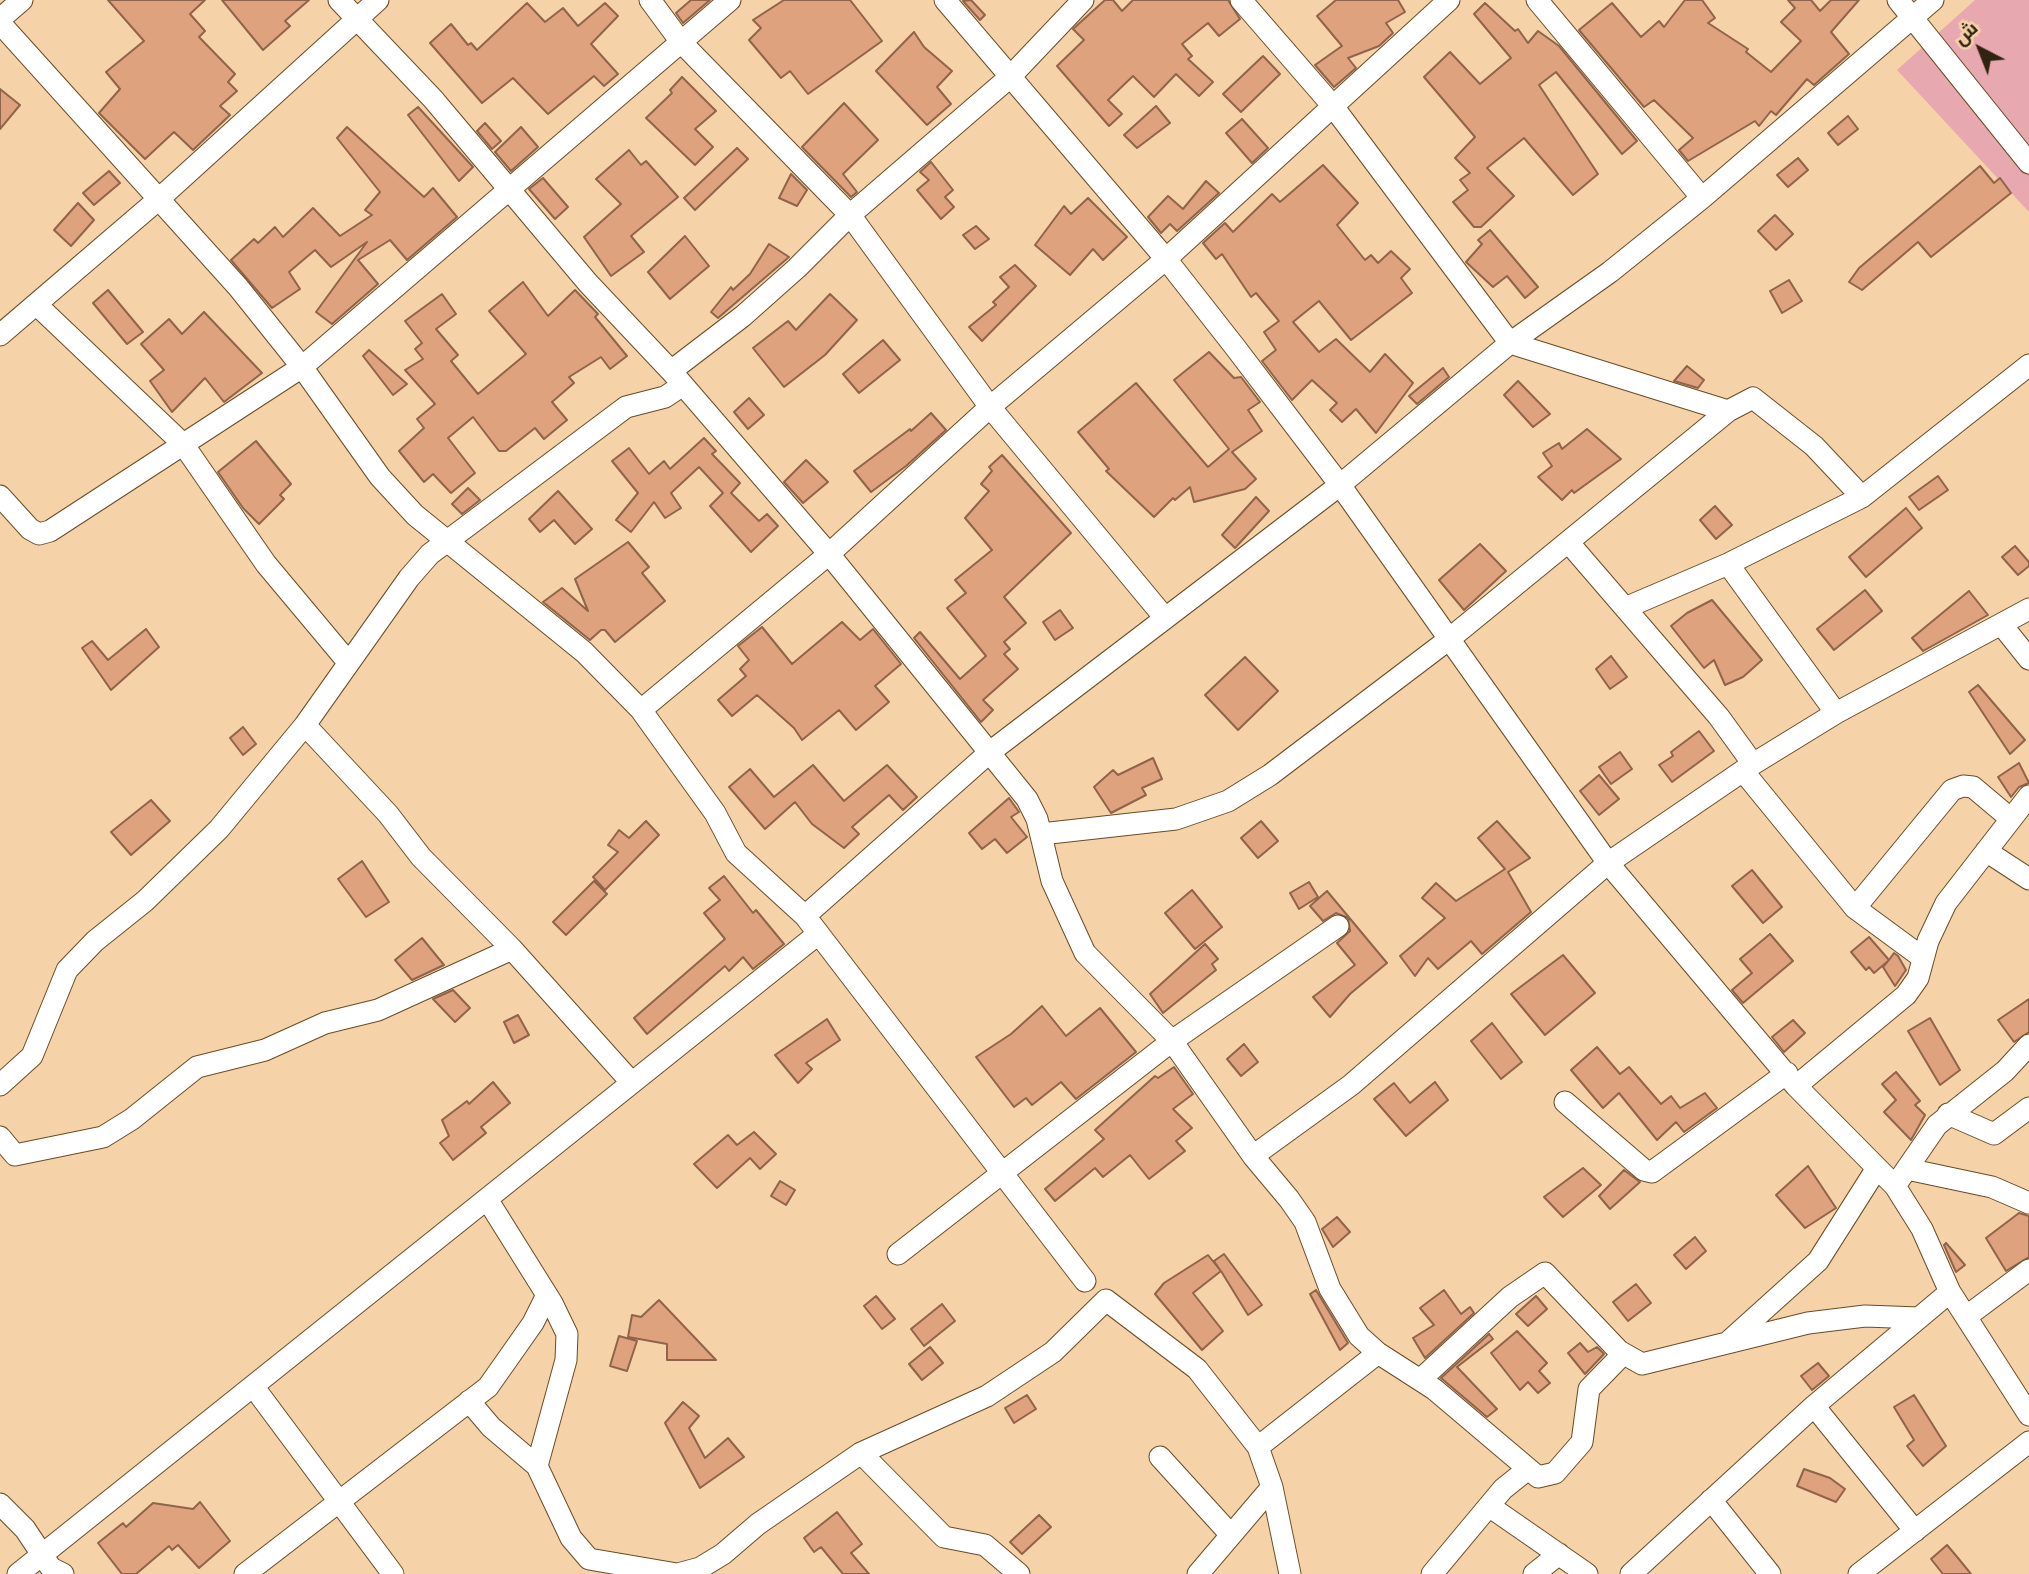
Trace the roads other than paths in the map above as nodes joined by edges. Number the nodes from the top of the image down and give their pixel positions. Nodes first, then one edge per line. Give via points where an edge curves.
1 (22, 0) edge
2 (339, 0) edge
3 (378, 0) edge
4 (650, 0) edge
5 (730, 0) edge
6 (945, 0) edge
7 (1083, 0) edge
8 (1241, 0) edge
9 (1449, 0) edge
10 (1537, 0) edge
11 (1898, 0) edge
12 (1933, 0) edge
13 (1912, 19) junction
14 (355, 20) junction
15 (0, 21) edge
16 (681, 42) junction
17 (1010, 77) junction
18 (1332, 105) junction
19 (2029, 163) edge
20 (510, 187) junction
21 (160, 198) junction
22 (1702, 198) junction
23 (850, 215) junction
24 (1166, 259) junction
25 (37, 305) junction
26 (0, 335) edge
27 (1510, 343) junction
28 (2029, 365) edge
29 (302, 366) junction
30 (677, 378) junction
31 (990, 407) junction
32 (1728, 411) junction
33 (183, 444) junction
34 (1340, 485) junction
35 (0, 496) edge
36 (1862, 497) junction
37 (444, 541) junction
38 (1569, 543) junction
39 (829, 554) junction
40 (1728, 564) junction
41 (1625, 608) junction
42 (2029, 610) edge
43 (1165, 618) junction
44 (2001, 624) junction
45 (1448, 640) junction
46 (2029, 659) edge
47 (348, 662) junction
48 (641, 710) junction
49 (1836, 713) junction
50 (305, 725) junction
51 (990, 752) junction
52 (1748, 768) junction
53 (2029, 796) edge
54 (2011, 819) junction
55 (1041, 835) junction
56 (1986, 851) junction
57 (1608, 863) junction
58 (2029, 879) edge
59 (1855, 908) junction
60 (804, 916) junction
61 (1338, 926) dead end
62 (818, 934) junction
63 (512, 949) junction
64 (1923, 958) junction
65 (1172, 1041) junction
66 (2029, 1045) edge
67 (1792, 1079) junction
68 (632, 1083) junction
69 (0, 1085) edge
70 (1565, 1102) dead end
71 (2029, 1108) edge
72 (1948, 1114) junction
73 (0, 1137) edge
74 (1253, 1156) junction
75 (1877, 1168) junction
76 (1002, 1173) junction
77 (1901, 1177) junction
78 (487, 1199) junction
79 (2029, 1203) edge
80 (898, 1254) dead end
81 (2029, 1270) edge
82 (1085, 1281) dead end
83 (1950, 1292) junction
84 (547, 1295) junction
85 (1967, 1316) junction
86 (1919, 1318) junction
87 (1726, 1344) junction
88 (1378, 1353) junction
89 (1623, 1354) junction
90 (1420, 1380) junction
91 (253, 1386) junction
92 (470, 1401) junction
93 (1814, 1406) junction
94 (2029, 1415) edge
95 (2029, 1442) edge
96 (1258, 1447) junction
97 (861, 1454) junction
98 (1160, 1457) dead end
99 (537, 1466) junction
100 (1528, 1469) junction
101 (1272, 1487) junction
102 (1711, 1500) junction
103 (339, 1501) junction
104 (0, 1504) edge
105 (1489, 1506) junction
106 (1914, 1531) junction
107 (1231, 1535) junction
108 (723, 1554) junction
109 (1559, 1554) junction
110 (52, 1568) edge
111 (18, 1574) edge
112 (245, 1574) edge
113 (393, 1574) edge
114 (677, 1574) edge
115 (713, 1574) edge
116 (1019, 1574) edge
117 (1198, 1574) edge
118 (1290, 1574) edge
119 (1432, 1574) edge
120 (1534, 1574) edge
121 (1587, 1574) edge
122 (1631, 1574) edge
123 (1770, 1574) edge
124 (1859, 1574) edge

1 - 15 street
2 - 14 street
3 - 14 street
4 - 16 street
5 - 16 street
6 - 17 street
7 - 17 street
8 - 18 street
9 - 18 street
10 - 22 street
11 - 13 street
12 - 13 street
13 - 19 street
13 - 22 street
14 - 20 street
14 - 21 street
15 - 21 street
16 - 20 street
16 - 23 street
17 - 23 street
17 - 24 street
18 - 24 street
18 - 27 street
20 - 29 street
20 - 30 street via 588,283
21 - 25 street
21 - 29 street
22 - 27 street via 1610,272
23 - 30 street
23 - 31 street
24 - 31 street
24 - 34 street
25 - 26 street
25 - 33 street
27 - 32 street
27 - 34 street
28 - 36 street
29 - 33 street
29 - 37 street via 380,477
30 - 37 street via 665,397 626,407
30 - 39 street
31 - 39 street
31 - 43 street
32 - 36 street via 1752,398 1814,446
32 - 38 street
33 - 35 street via 50,531 39,534 30,529
33 - 47 street via 266,564
34 - 43 street
34 - 45 street
36 - 40 street
37 - 47 street via 409,578
37 - 48 street via 584,652
38 - 41 street
38 - 45 street
39 - 48 street
39 - 51 street
40 - 41 street
40 - 49 street
41 - 52 street via 1720,718
42 - 44 street
43 - 51 street
44 - 46 street
44 - 49 street
45 - 55 street via 1270,775 1228,801 1176,819
45 - 57 street
47 - 50 street
48 - 60 street via 715,813 736,853
49 - 52 street
50 - 63 street via 388,814 421,858
50 - 69 street via 219,830 67,970 32,1056
51 - 55 street via 1027,799
51 - 60 street
52 - 57 street
52 - 59 street
53 - 54 street
54 - 56 street
54 - 59 street via 1973,787 1952,790
55 - 65 street via 1052,881 1085,953
56 - 58 street
56 - 64 street via 1946,903
57 - 67 street
57 - 74 street via 1351,1085
59 - 64 street
60 - 62 street
61 - 65 street
62 - 68 street
62 - 76 street
63 - 68 street
63 - 73 street via 379,1010 326,1023 264,1050 197,1067 103,1137 15,1155
64 - 67 street via 1918,978 1906,995
65 - 74 street
65 - 76 street
66 - 72 street via 2005,1071
67 - 70 street via 1652,1172
67 - 75 street
68 - 78 street
71 - 72 street via 1994,1134
72 - 77 street
74 - 88 street via 1305,1223 1330,1289 1359,1336
75 - 77 street
75 - 87 street via 1818,1261
76 - 80 street
76 - 82 street
77 - 79 street via 1992,1187
77 - 83 street
78 - 84 street
78 - 91 street
81 - 85 street
83 - 85 street
83 - 86 street
84 - 92 street via 488,1387
84 - 99 street via 568,1342
85 - 94 street
86 - 87 street via 1865,1316 1808,1323
86 - 93 street
87 - 89 street via 1642,1364
88 - 90 street
88 - 96 street
89 - 90 street via 1545,1273 1510,1297
89 - 100 street via 1589,1389 1581,1442 1562,1467 1548,1477 1538,1477
90 - 100 street
91 - 103 street
91 - 110 street
92 - 99 street via 491,1427
92 - 103 street
93 - 102 street
93 - 106 street
95 - 106 street
96 - 97 street via 1197,1369 1106,1300 1053,1352 986,1395
96 - 101 street
97 - 108 street via 758,1524
97 - 116 street via 944,1537 985,1545
98 - 107 street
99 - 114 street via 571,1538 589,1559
100 - 105 street
101 - 107 street
101 - 118 street
102 - 122 street
102 - 123 street
103 - 112 street
103 - 113 street
104 - 110 street via 25,1529
105 - 109 street
105 - 119 street
106 - 124 street
107 - 117 street
108 - 114 street via 700,1568
108 - 115 street
109 - 120 street
109 - 121 street
110 - 111 street

